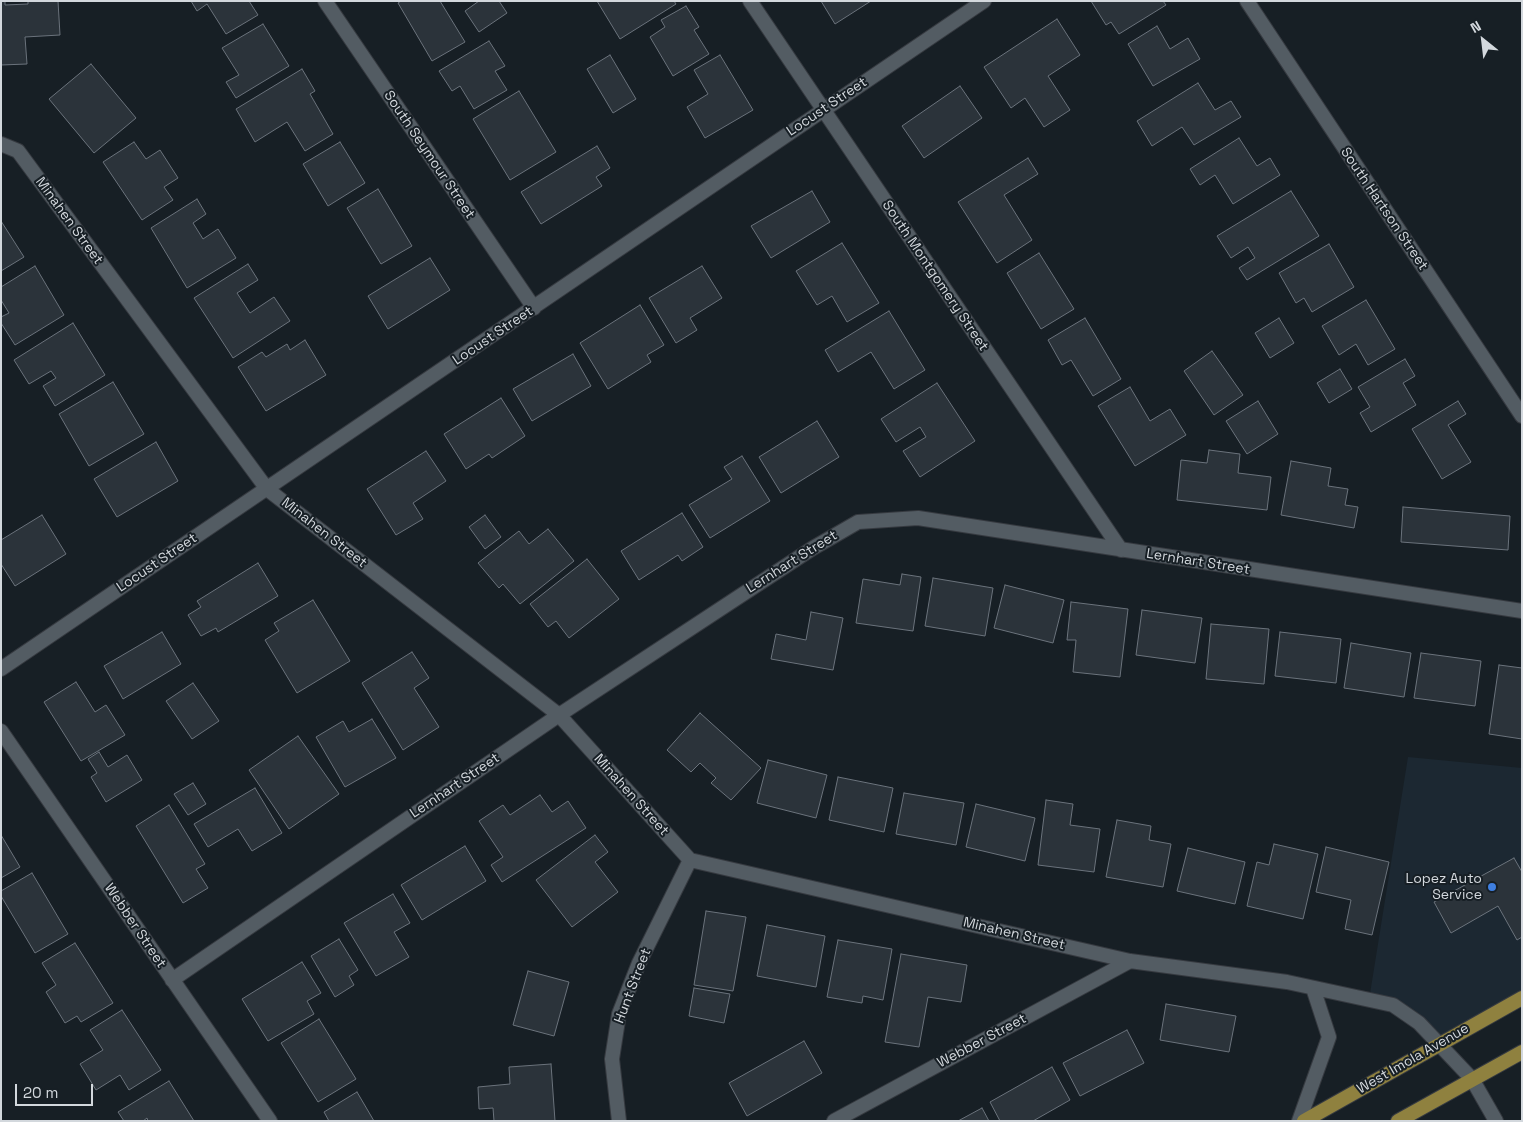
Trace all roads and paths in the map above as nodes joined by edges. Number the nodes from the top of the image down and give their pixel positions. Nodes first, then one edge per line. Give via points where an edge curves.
1 (325, 1) edge
2 (750, 1) edge
3 (984, 1) edge
4 (1247, 1) edge
5 (823, 110) junction
6 (1, 144) edge
7 (534, 308) junction
8 (1522, 416) edge
9 (267, 489) junction
10 (1121, 550) junction
11 (1522, 610) edge
12 (1, 669) edge
13 (559, 715) junction
14 (1, 731) edge
15 (690, 860) junction
16 (1130, 961) junction
17 (172, 980) junction
18 (1313, 988) junction
19 (1522, 998) edge
20 (1439, 1044) junction
21 (1522, 1052) edge
22 (1472, 1079) junction
23 (270, 1121) edge
24 (619, 1121) edge
25 (834, 1121) edge
26 (1299, 1121) edge
27 (1304, 1121) edge
28 (1398, 1121) edge
29 (1496, 1121) edge

1 - 7 street, South Seymour Street
2 - 5 street, South Montgomery Street
3 - 5 street, Locust Street
4 - 8 street, South Hartson Street
5 - 7 street, Locust Street
5 - 10 street, South Montgomery Street
6 - 9 street, Minahen Street via 18,151
7 - 9 street, Locust Street
9 - 12 street, Locust Street
9 - 13 street, Minahen Street
10 - 11 street, Lernhart Street
10 - 13 street, Lernhart Street via 918,518 858,522 813,548
13 - 15 street, Minahen Street
13 - 17 street, Lernhart Street
14 - 17 street, Webber Street
15 - 16 street, Minahen Street
15 - 24 street, Hunt Street via 639,963 619,1014 612,1059
16 - 18 street, Minahen Street
16 - 25 street, Webber Street
17 - 23 street, Webber Street
18 - 20 street, Minahen Street via 1394,1005 1419,1023
18 - 26 street via 1329,1037
19 - 20 main road, West Imola Avenue
20 - 22 street, Minahen Street
20 - 27 main road, West Imola Avenue
21 - 22 main road
22 - 28 main road
22 - 29 street, Minahen Street

